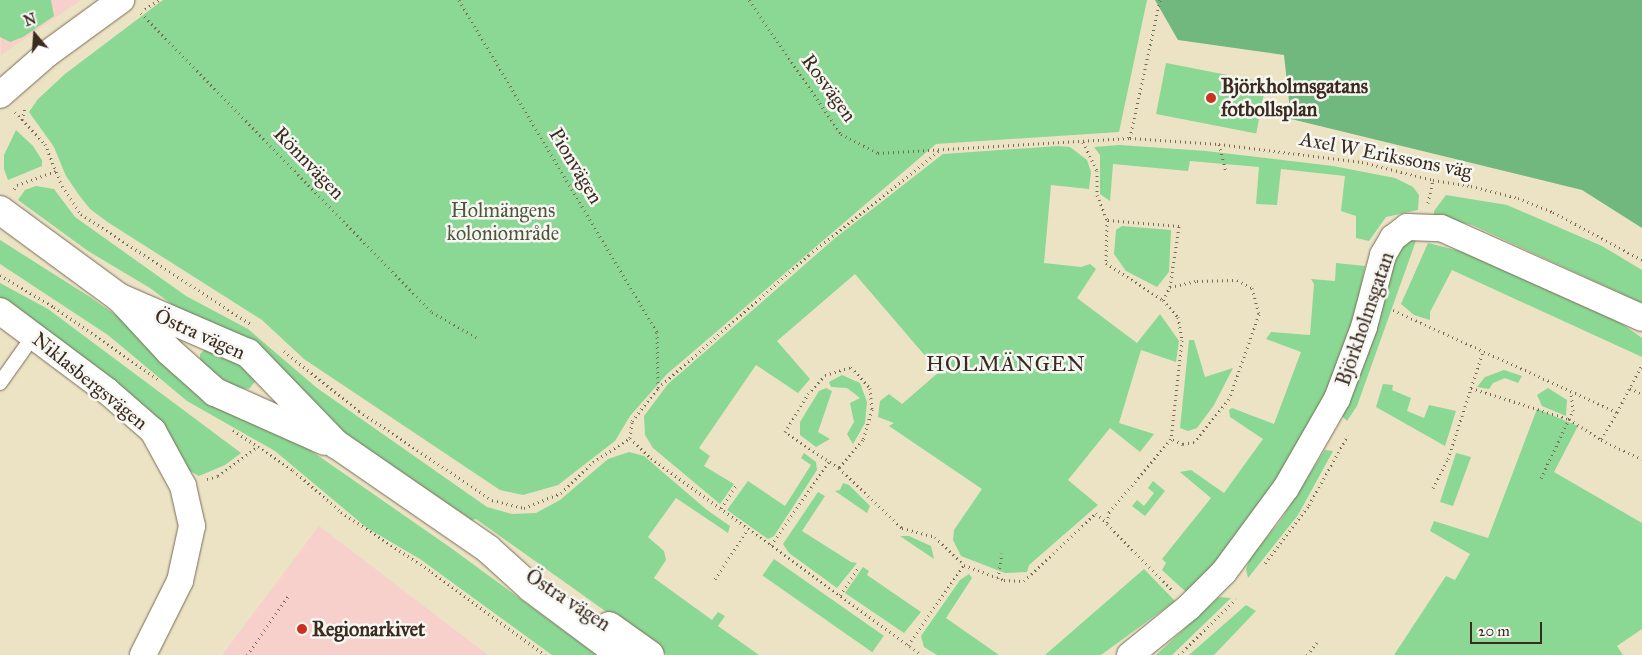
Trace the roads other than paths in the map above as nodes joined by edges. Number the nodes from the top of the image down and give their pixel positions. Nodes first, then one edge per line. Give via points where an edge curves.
1 (132, 6) edge
2 (1, 95) edge
3 (6, 201) edge
4 (120, 298) junction
5 (0, 311) edge
6 (1642, 318) edge
7 (34, 335) junction
8 (0, 383) edge
9 (336, 444) junction
10 (486, 548) junction
11 (143, 655) edge
12 (621, 655) edge
13 (650, 655) edge
14 (1130, 655) edge

1 - 2 street via 47,54
3 - 4 street, Östra vägen
4 - 9 street, Östra vägen via 170,351 216,392
4 - 9 street, Östra vägen via 248,353
5 - 7 street, Niklasbergsvägen
6 - 14 street, Björkholmsgatan via 1441,228 1407,228 1393,238 1383,255 1364,327 1337,399 1286,488 1224,572 1189,607
7 - 8 lane
7 - 11 street, Niklasbergsvägen via 153,431 182,486 192,526 180,581
9 - 10 street, Östra vägen
10 - 12 street, Östra vägen via 531,588
10 - 13 street, Östra vägen via 572,600

